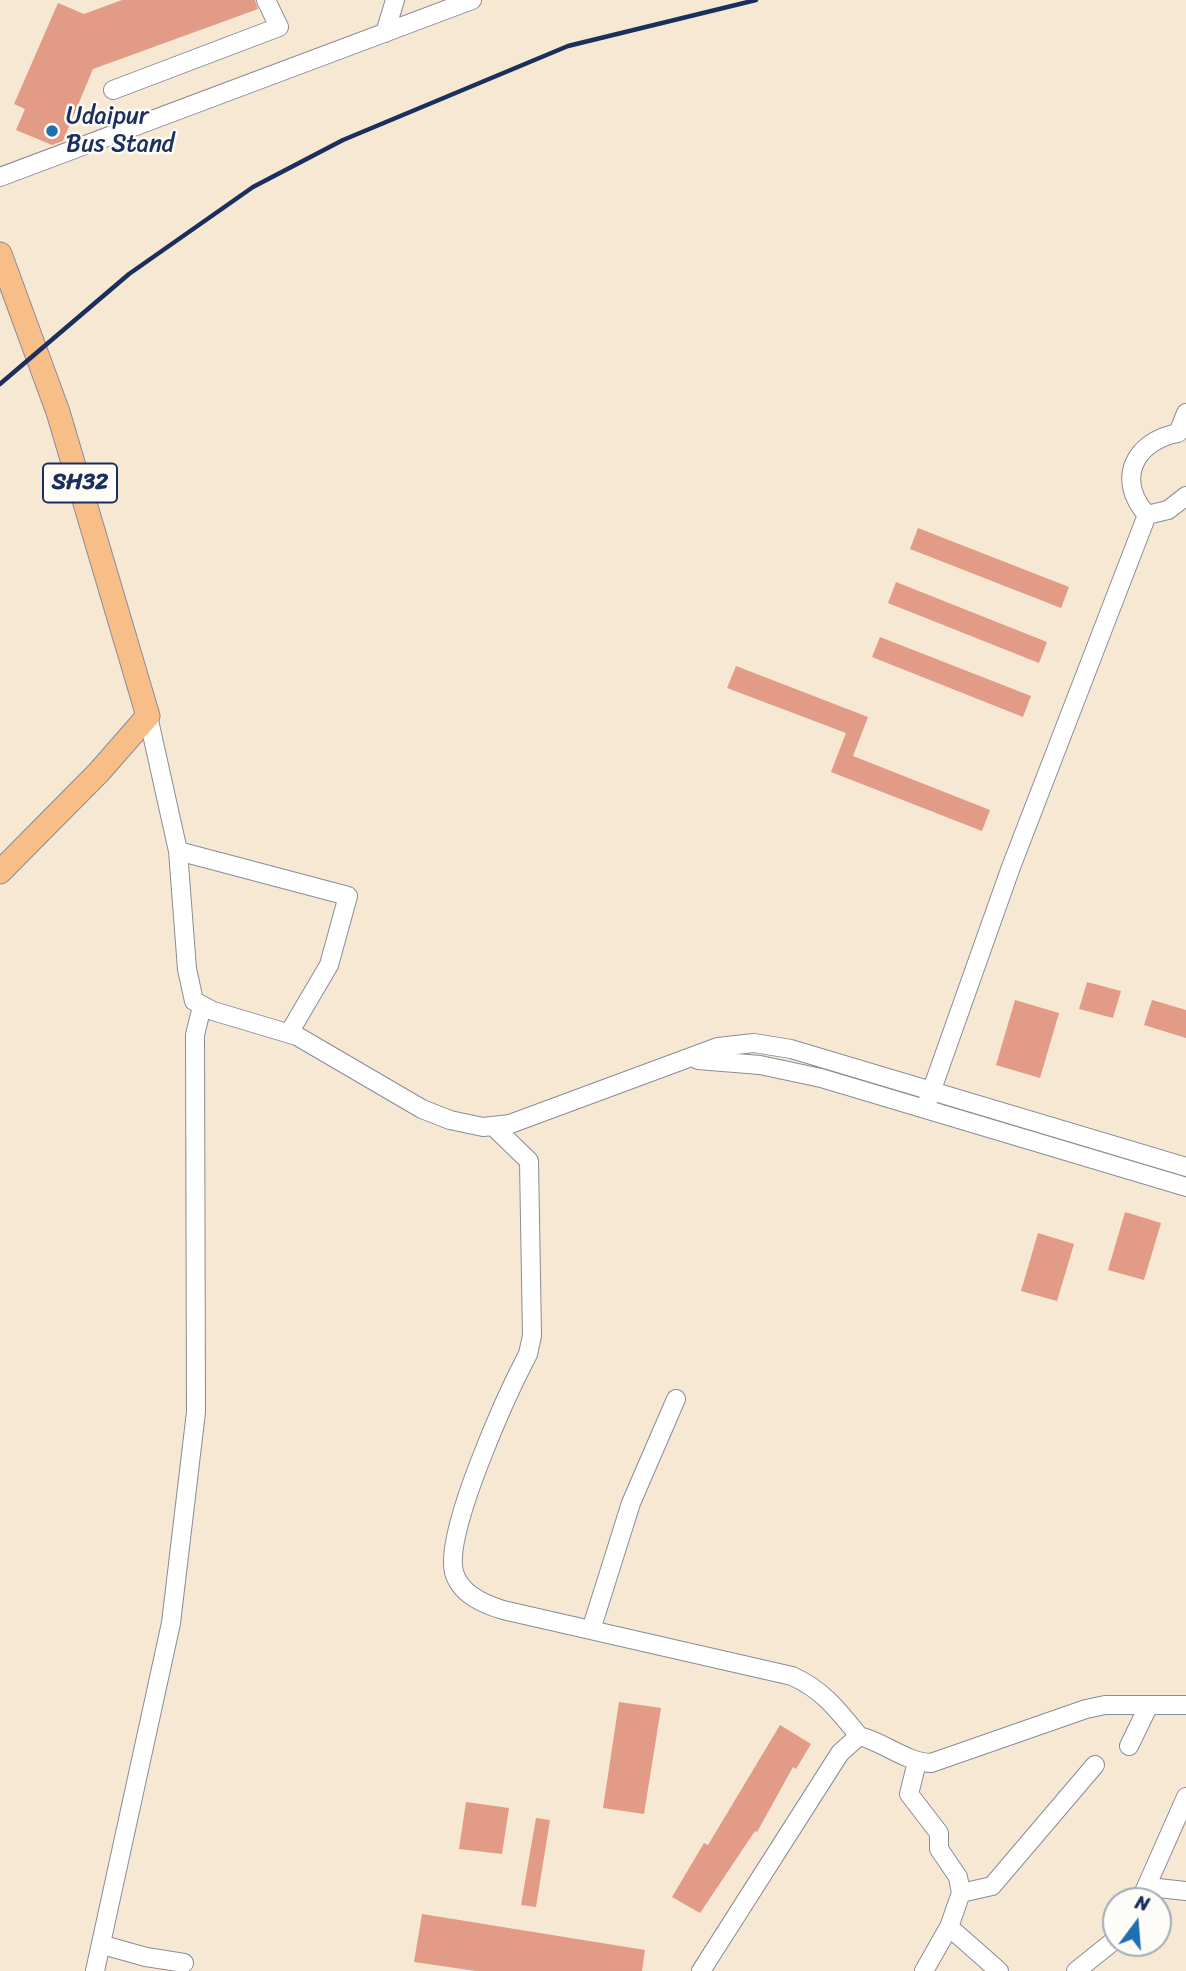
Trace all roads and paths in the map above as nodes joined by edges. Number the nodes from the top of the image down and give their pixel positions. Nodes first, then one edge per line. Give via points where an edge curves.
1 (266, 0) edge
2 (396, 0) edge
3 (472, 0) edge
4 (385, 33) junction
5 (113, 90) dead end
6 (0, 177) edge
7 (0, 254) edge
8 (1186, 413) edge
9 (1182, 437) edge
10 (1186, 496) edge
11 (1147, 515) junction
12 (148, 716) junction
13 (178, 851) junction
14 (0, 872) edge
15 (202, 1006) junction
16 (289, 1033) junction
17 (677, 1063) junction
18 (932, 1091) junction
19 (925, 1109) junction
20 (494, 1127) junction
21 (1186, 1167) edge
22 (1186, 1187) edge
23 (676, 1399) dead end
24 (591, 1630) junction
25 (1149, 1705) junction
26 (1186, 1705) edge
27 (859, 1736) junction
28 (1129, 1746) dead end
29 (917, 1762) junction
30 (1095, 1765) dead end
31 (1186, 1797) edge
32 (1148, 1887) edge
33 (961, 1894) junction
34 (948, 1927) junction
35 (103, 1945) junction
36 (1102, 1950) edge
37 (184, 1963) dead end
38 (95, 1971) edge
39 (701, 1971) edge
40 (924, 1971) edge
41 (999, 1971) edge
42 (1076, 1971) edge

1 - 5 street via 279,27
2 - 4 street
3 - 4 street
4 - 6 street
7 - 12 main road, SH32 via 58,412
8 - 9 street
9 - 11 street via 1155,439 1137,456 1131,484
10 - 11 street via 1168,510
11 - 18 street via 1011,867
12 - 13 street
12 - 14 main road
13 - 15 street via 187,970 191,994
13 - 16 street via 348,896 329,965
15 - 16 street
15 - 35 street via 195,1035 196,1412 171,1623
16 - 20 street via 422,1109 470,1125
17 - 18 street via 726,1046 774,1045
17 - 19 street via 708,1059 760,1065
17 - 20 street
18 - 19 street
18 - 21 street
19 - 22 street
20 - 24 street via 529,1161 532,1336 471,1488 456,1540 454,1572 469,1594 489,1606
23 - 24 street via 631,1503
24 - 27 street via 792,1676 830,1698
25 - 26 street
25 - 28 street
25 - 29 street via 1086,1709 931,1763
27 - 29 street
27 - 39 street via 840,1754
29 - 33 street via 909,1794 939,1833 939,1849 958,1877
30 - 33 street via 992,1886
31 - 32 street
33 - 34 street
34 - 40 street
34 - 41 street
35 - 37 street
35 - 38 street
36 - 42 street

